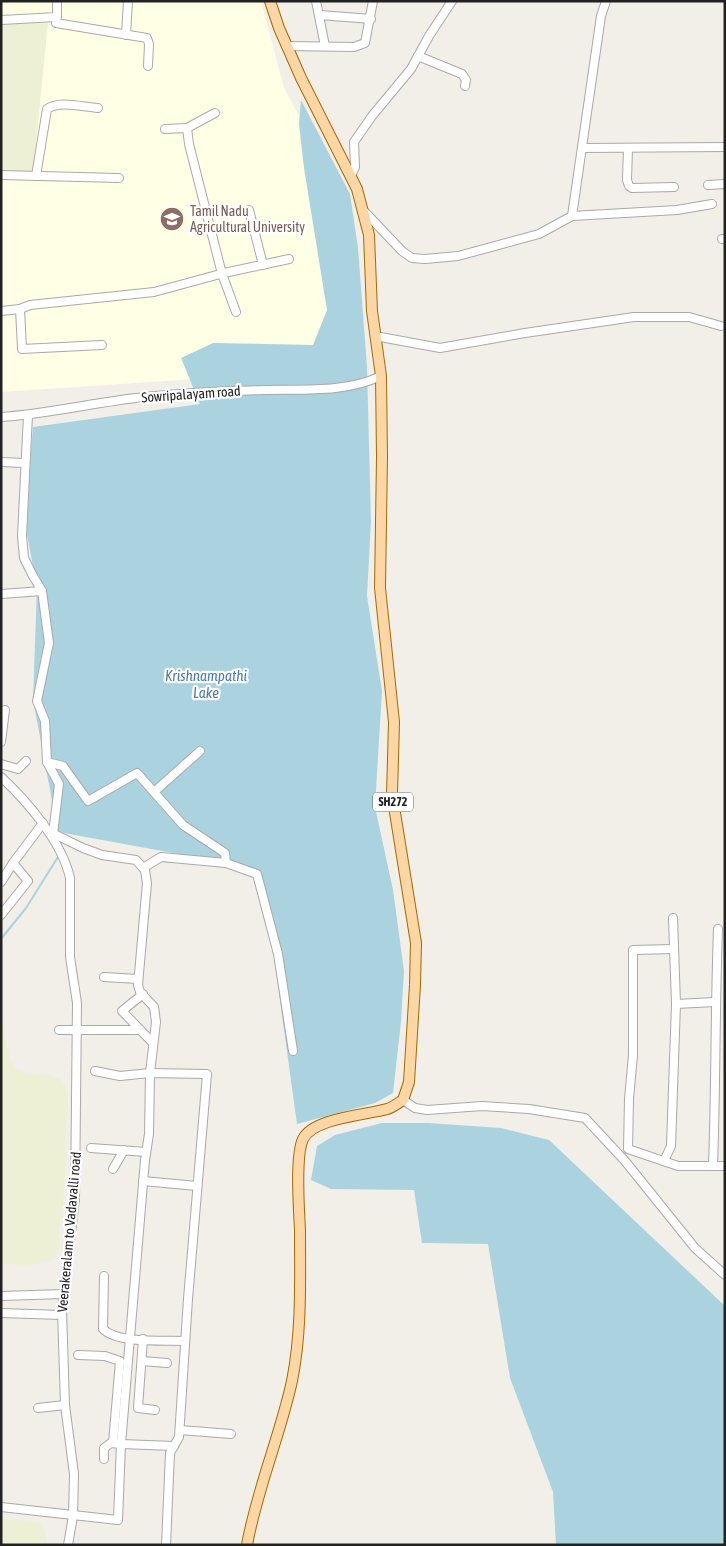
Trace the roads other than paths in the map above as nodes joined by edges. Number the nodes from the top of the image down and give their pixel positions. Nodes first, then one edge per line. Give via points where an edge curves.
1 (57, 1) edge
2 (128, 1) edge
3 (270, 1) edge
4 (316, 1) edge
5 (373, 1) edge
6 (452, 1) edge
7 (606, 1) edge
8 (320, 15) junction
9 (1, 20) edge
10 (370, 20) junction
11 (56, 23) dead end
12 (126, 35) junction
13 (287, 46) junction
14 (325, 46) junction
15 (418, 56) junction
16 (148, 66) dead end
17 (465, 86) dead end
18 (98, 108) dead end
19 (215, 113) dead end
20 (187, 128) junction
21 (165, 129) dead end
22 (725, 147) edge
23 (583, 148) junction
24 (628, 148) junction
25 (1, 175) edge
26 (36, 176) junction
27 (351, 176) junction
28 (119, 178) dead end
29 (725, 184) edge
30 (708, 185) dead end
31 (674, 187) dead end
32 (712, 204) dead end
33 (249, 210) dead end
34 (363, 210) junction
35 (572, 216) junction
36 (289, 259) dead end
37 (263, 265) junction
38 (222, 274) junction
39 (20, 309) junction
40 (1, 311) edge
41 (236, 312) dead end
42 (720, 326) dead end
43 (375, 336) junction
44 (102, 345) dead end
45 (381, 376) junction
46 (28, 415) junction
47 (1, 417) edge
48 (1, 462) edge
49 (25, 463) junction
50 (42, 591) junction
51 (1, 594) edge
52 (5, 710) dead end
53 (1, 742) edge
54 (200, 751) dead end
55 (26, 761) dead end
56 (47, 762) junction
57 (1, 764) edge
58 (1, 777) edge
59 (154, 792) junction
60 (43, 823) junction
61 (53, 836) junction
62 (13, 863) junction
63 (226, 863) junction
64 (143, 868) junction
65 (1, 882) edge
66 (1, 914) edge
67 (673, 918) dead end
68 (718, 929) dead end
69 (673, 949) junction
70 (104, 977) dead end
71 (138, 979) junction
72 (142, 994) junction
73 (715, 1002) junction
74 (676, 1004) junction
75 (59, 1030) dead end
76 (76, 1030) junction
77 (140, 1030) junction
78 (154, 1043) junction
79 (293, 1051) dead end
80 (96, 1071) dead end
81 (150, 1073) junction
82 (403, 1100) junction
83 (91, 1148) dead end
84 (628, 1149) junction
85 (124, 1150) junction
86 (146, 1152) junction
87 (625, 1161) junction
88 (664, 1161) junction
89 (712, 1165) junction
90 (725, 1166) edge
91 (113, 1169) dead end
92 (144, 1181) junction
93 (198, 1186) junction
94 (725, 1274) edge
95 (104, 1276) dead end
96 (64, 1294) junction
97 (1, 1296) edge
98 (1, 1313) edge
99 (62, 1315) junction
100 (130, 1339) junction
101 (144, 1339) junction
102 (185, 1341) junction
103 (78, 1355) dead end
104 (142, 1362) junction
105 (167, 1362) dead end
106 (65, 1405) junction
107 (38, 1408) dead end
108 (155, 1410) dead end
109 (180, 1430) junction
110 (231, 1434) dead end
111 (117, 1444) junction
112 (174, 1446) junction
113 (104, 1459) dead end
114 (1, 1506) edge
115 (73, 1516) junction
116 (68, 1545) edge
117 (166, 1545) edge
118 (247, 1545) edge

1 - 9 street via 56,17
2 - 12 street
3 - 13 main road, SH272
4 - 8 street
5 - 10 street
6 - 15 street
7 - 23 street via 601,16
8 - 10 street
8 - 14 street
10 - 14 street via 365,43 354,47
11 - 12 street
12 - 16 street via 147,38
13 - 14 street
13 - 27 main road, SH272
15 - 17 street via 462,74
15 - 27 street via 412,69 354,142 355,167
18 - 26 street via 59,104 46,109
19 - 20 street
20 - 21 street
20 - 38 street
22 - 24 street
23 - 24 street
23 - 35 street
24 - 31 street via 629,186
25 - 26 street
26 - 28 street
27 - 34 main road, SH272
29 - 30 street
32 - 35 street via 677,210
33 - 37 street
34 - 35 street via 402,251 412,258 425,259 458,256 539,234
34 - 43 main road, SH272 via 369,235
36 - 37 street
37 - 38 street
38 - 39 street via 154,292
38 - 41 street
39 - 40 street
39 - 44 street via 22,349
42 - 43 street via 689,317 634,317 440,348
43 - 45 main road, SH272
45 - 46 street, Sowripalayam road via 366,383 333,389 144,397
45 - 82 main road, SH272 via 380,588 394,722 392,794 416,943 408,1082
46 - 47 street, Sowripalayam road
46 - 49 street
48 - 49 street
49 - 50 street via 24,558
50 - 51 street
50 - 56 street via 48,643 37,701 45,721
52 - 53 street
54 - 59 street
55 - 57 street via 18,769
56 - 59 street via 63,766 88,801 137,773
56 - 61 street via 59,784
58 - 60 street, Veerakeralam to Vadavalli road
59 - 63 street via 183,825 225,853
60 - 61 street, Veerakeralam to Vadavalli road
60 - 62 street
61 - 64 street via 102,855 136,860
61 - 76 street, Veerakeralam to Vadavalli road via 70,878 70,957 77,1003
62 - 65 street
62 - 66 street via 28,881
63 - 64 street via 161,857
63 - 79 street via 257,874 278,954
64 - 71 street via 147,883
67 - 69 street
68 - 73 street
69 - 74 street
69 - 84 street via 633,950 633,1055
70 - 71 street
71 - 72 street
72 - 77 street via 122,1011
72 - 78 street via 154,1006
73 - 74 street
73 - 89 street
74 - 88 street via 671,1146
75 - 76 street
76 - 77 street
76 - 96 street, Veerakeralam to Vadavalli road via 74,1199
77 - 78 street
78 - 81 street
80 - 81 street via 120,1076
81 - 86 street
81 - 93 street via 207,1074
82 - 87 street via 415,1108 427,1110 482,1106 585,1118
82 - 118 main road via 389,1109 316,1126 303,1138 299,1162 299,1335 292,1381
83 - 85 street
84 - 87 street
84 - 88 street
85 - 86 street
85 - 91 street
86 - 92 street
87 - 94 street via 695,1248
88 - 89 street via 678,1166
89 - 90 street
92 - 93 street
92 - 100 street
93 - 102 street
95 - 100 street via 103,1329 108,1334
96 - 97 street
96 - 99 street, Veerakeralam to Vadavalli road
98 - 99 street
99 - 106 street, Veerakeralam to Vadavalli road
100 - 101 street
100 - 111 street
101 - 102 street
101 - 104 street
102 - 109 street
103 - 111 street via 105,1356 120,1361
104 - 105 street
104 - 108 street via 138,1408
106 - 107 street
106 - 115 street, Veerakeralam to Vadavalli road via 74,1474
109 - 110 street
109 - 112 street
111 - 112 street
111 - 113 street via 111,1443 104,1448
111 - 115 street via 118,1520
112 - 117 street via 170,1453
114 - 115 street
115 - 116 street, Veerakeralam to Vadavalli road

